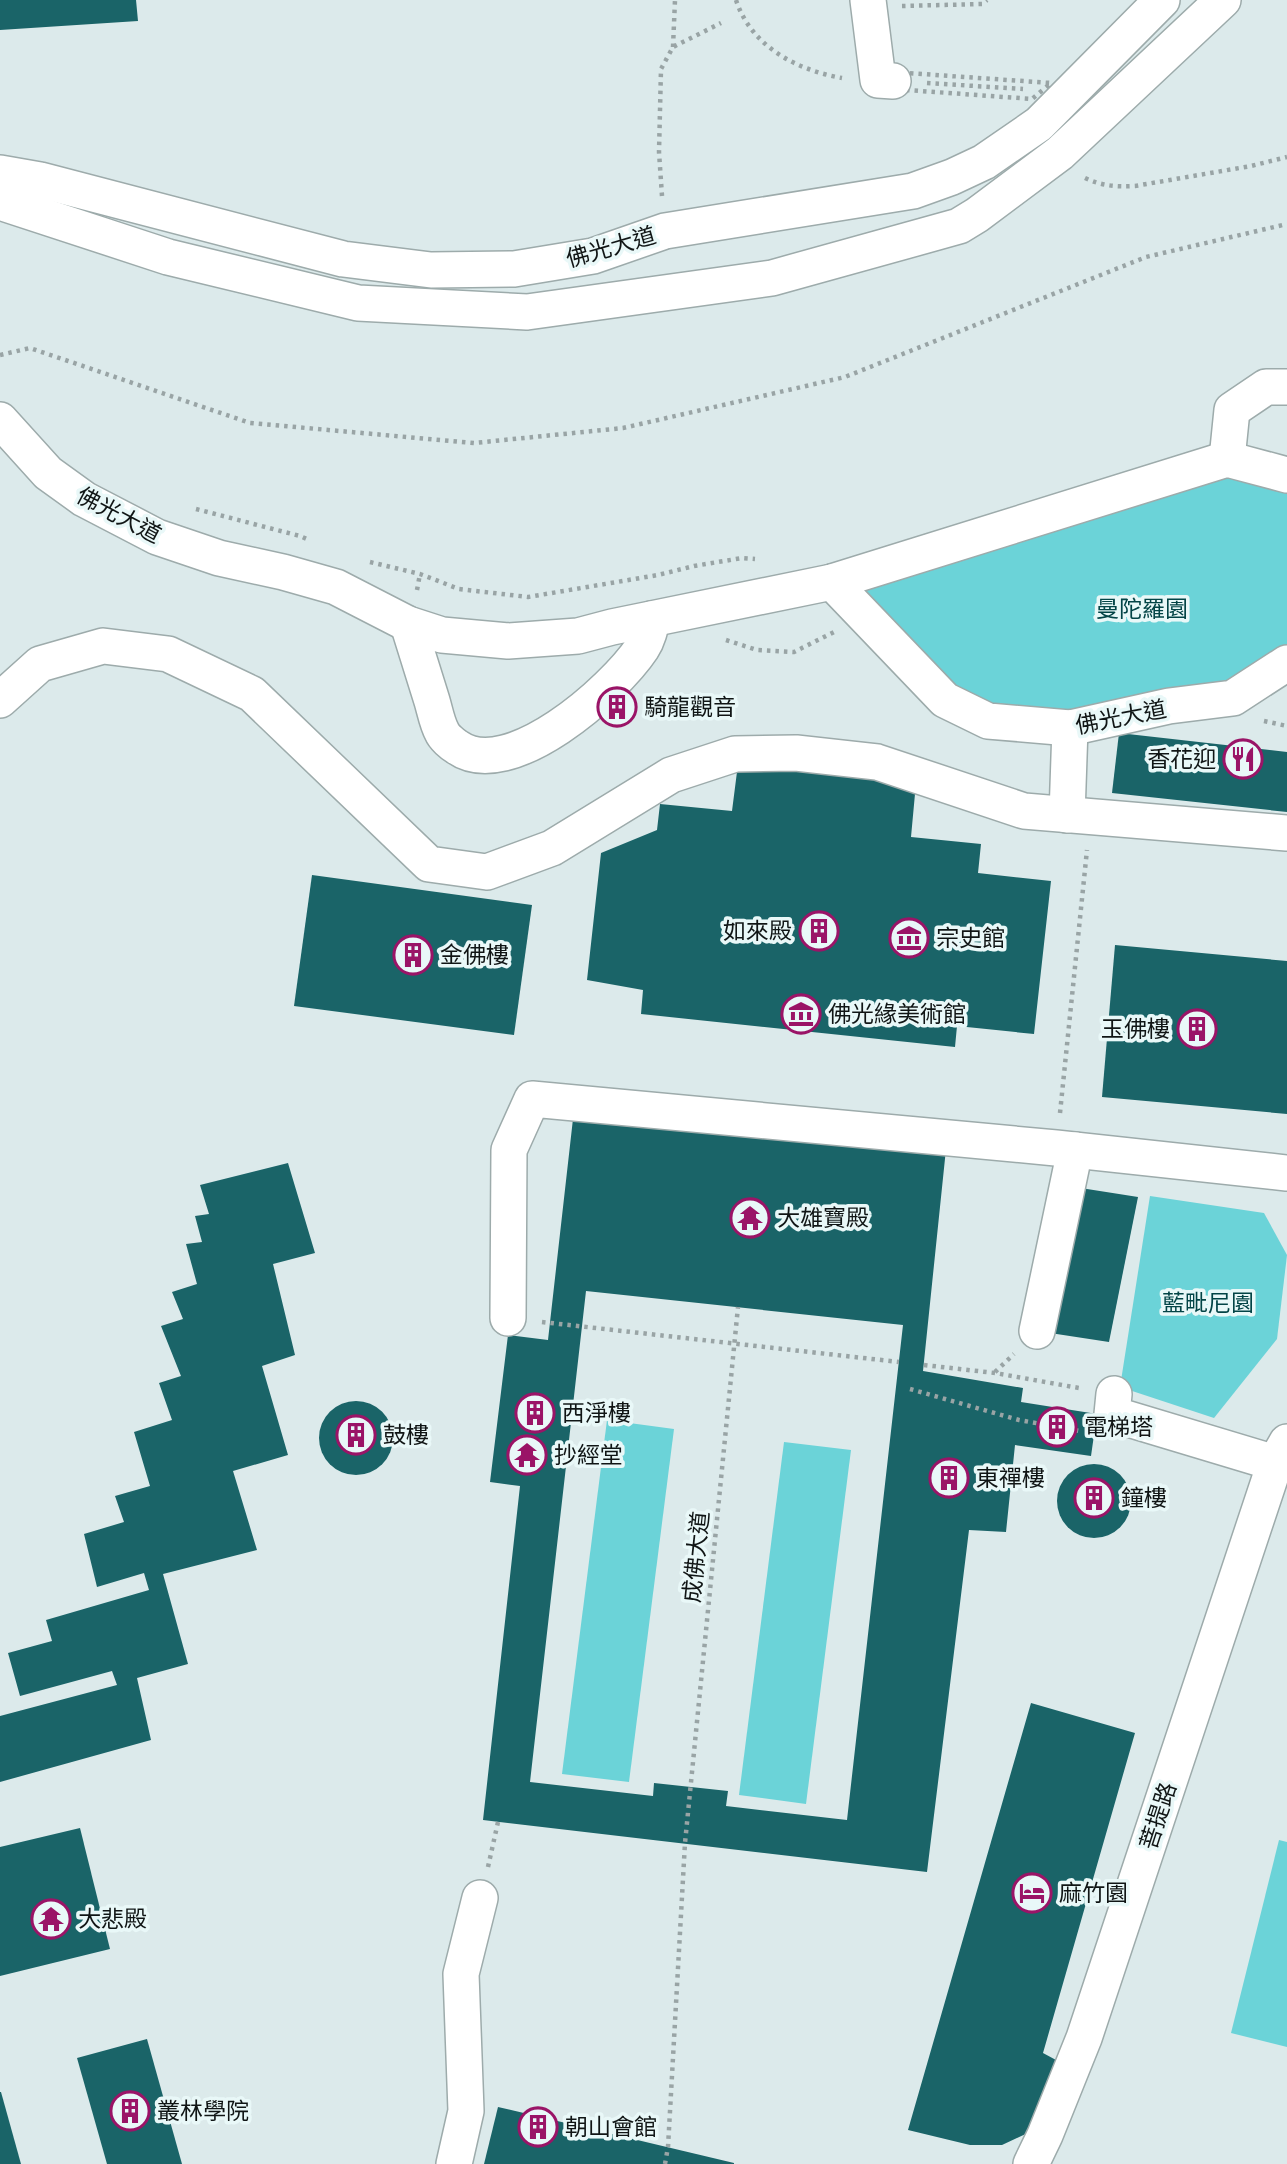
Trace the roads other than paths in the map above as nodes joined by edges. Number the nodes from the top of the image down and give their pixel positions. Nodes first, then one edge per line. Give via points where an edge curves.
1 (1162, 0) edge
2 (1223, 0) edge
3 (869, 3) edge
4 (897, 81) road end
5 (0, 173) edge
6 (0, 202) edge
7 (1287, 387) edge
8 (0, 419) edge
9 (1227, 459) junction
10 (1287, 475) edge
11 (832, 582) junction
12 (667, 616) junction
13 (408, 624) junction
14 (1287, 663) edge
15 (0, 700) edge
16 (1070, 729) junction
17 (1079, 816) junction
18 (1287, 833) edge
19 (1065, 1149) junction
20 (1287, 1173) edge
21 (508, 1318) road end
22 (1037, 1331) dead end
23 (1114, 1394) road end
24 (1281, 1452) edge
25 (480, 1898) road end
26 (454, 2164) edge
27 (1031, 2164) edge

1 - 5 street, 佛光大道 via 1046,94 1039,124 984,162 952,177 913,191 665,231 593,256 514,269 431,270 343,259
2 - 6 street via 1060,153 977,215 959,226 772,278 527,312 358,303 168,257
3 - 4 street
7 - 9 street via 1266,387 1232,410
8 - 13 street, 佛光大道 via 48,472 84,499 157,537 219,558 336,587
9 - 10 street
9 - 11 street, 佛光大道
11 - 12 street, 佛光大道
11 - 16 street, 佛光大道 via 945,700 988,721
12 - 13 street, 佛光大道 via 578,636 508,641 442,635
12 - 13 street via 624,671 565,722 533,743 486,756 456,747 442,733
14 - 16 street, 佛光大道 via 1233,698 1169,706
15 - 17 street via 40,664 103,646 168,654 251,694 429,864 487,872 552,848 671,775 735,754 796,753 877,762 1024,811
16 - 17 street
17 - 18 street
19 - 20 street
19 - 21 street via 532,1099 509,1150
19 - 22 street
23 - 24 street via 1112,1414
24 - 27 street, 菩提路 via 1084,2038
25 - 26 street via 461,1974 466,2111

